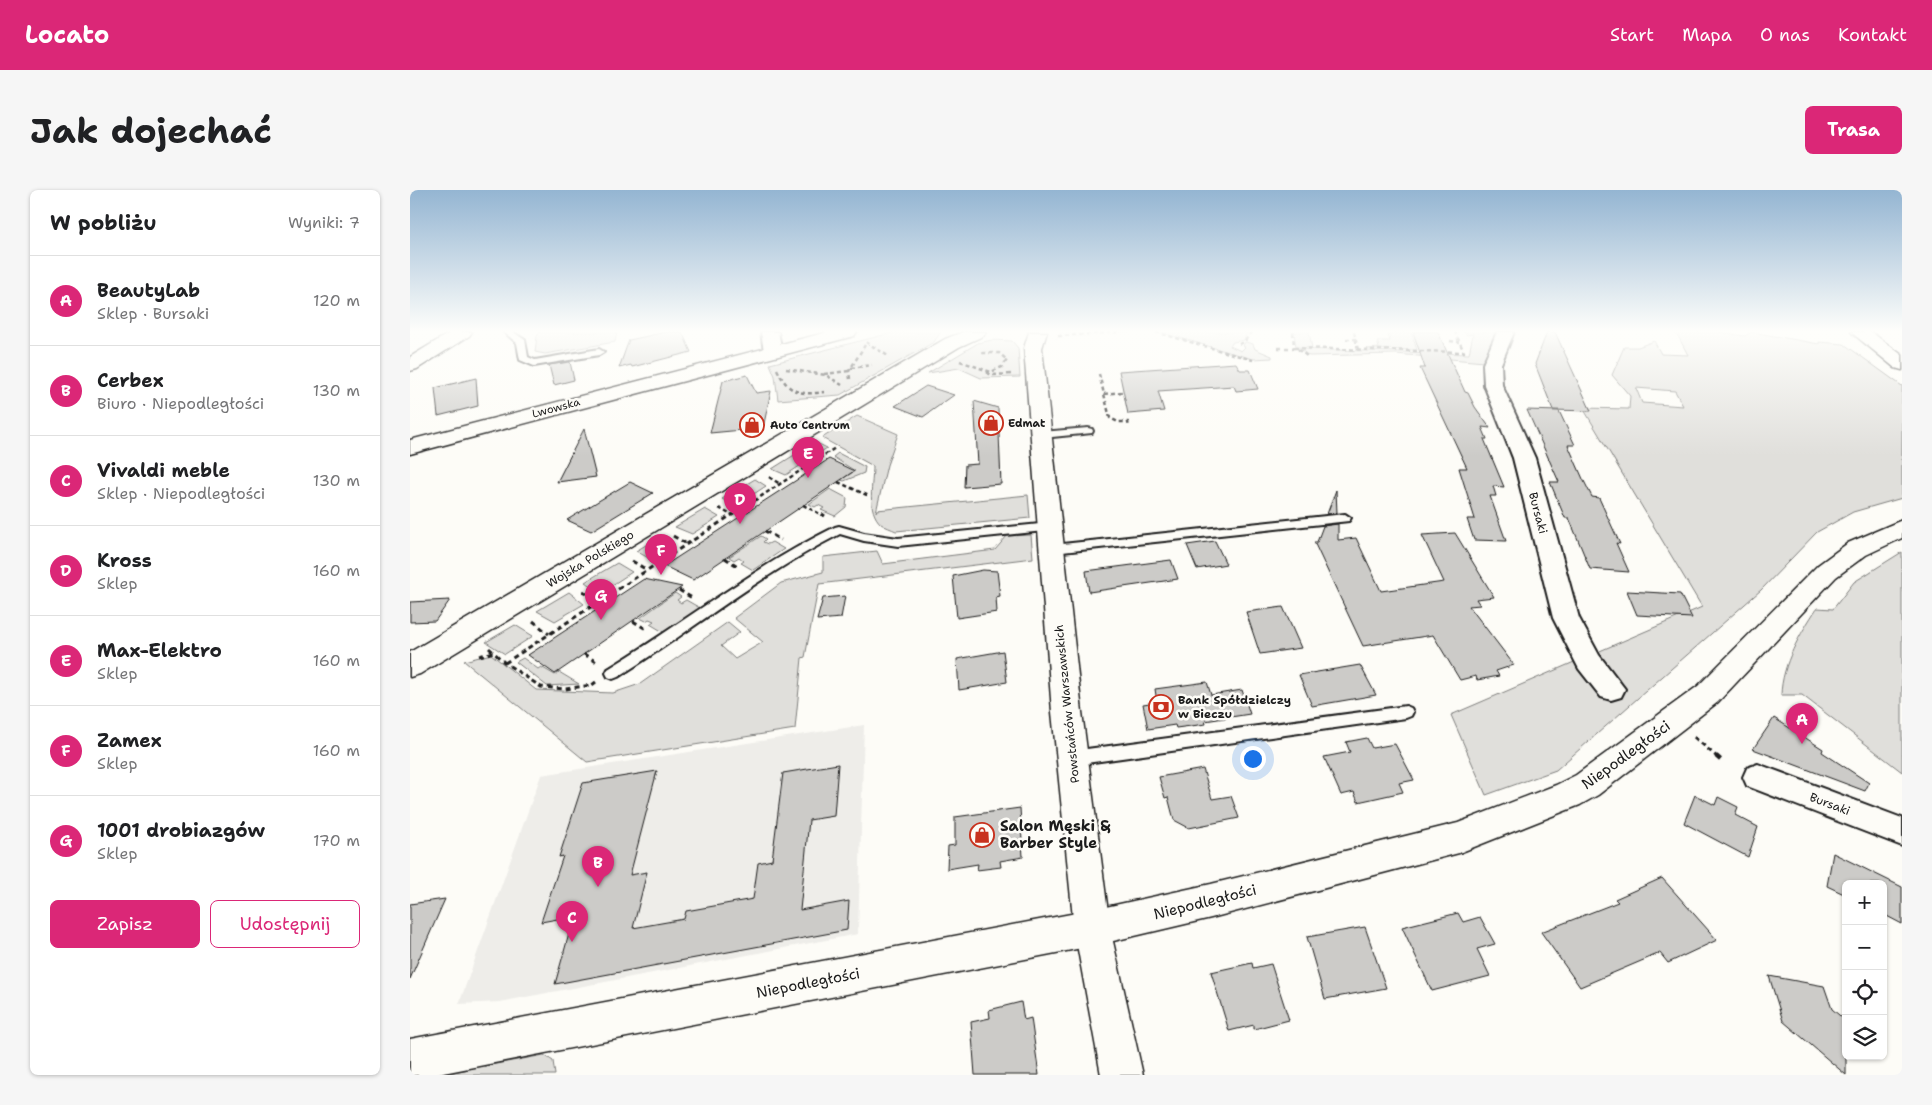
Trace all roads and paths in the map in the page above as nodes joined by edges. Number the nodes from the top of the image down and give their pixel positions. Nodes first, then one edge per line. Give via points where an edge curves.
1 (688, 373) edge
2 (779, 373) edge
3 (817, 373) edge
4 (828, 373) edge
5 (849, 373) edge
6 (901, 373) edge
7 (989, 373) edge
8 (1036, 373) edge
9 (1490, 373) edge
10 (822, 374) junction
11 (1016, 374) dead end
12 (1099, 374) dead end
13 (850, 384) dead end
14 (842, 385) dead end
15 (828, 392) dead end
16 (1123, 392) dead end
17 (1104, 394) junction
18 (1129, 427) dead end
19 (1088, 431) dead end
20 (1042, 435) junction
21 (410, 446) edge
22 (836, 448) dead end
23 (774, 480) dead end
24 (838, 482) dead end
25 (780, 484) junction
26 (869, 496) dead end
27 (720, 509) dead end
28 (731, 515) junction
29 (1345, 518) dead end
30 (1902, 528) edge
31 (676, 538) dead end
32 (1052, 538) junction
33 (687, 544) junction
34 (636, 564) dead end
35 (647, 570) junction
36 (582, 590) dead end
37 (597, 602) junction
38 (531, 619) dead end
39 (549, 634) junction
40 (482, 642) dead end
41 (505, 663) junction
42 (410, 666) edge
43 (613, 673) joint
44 (1611, 689) dead end
45 (1406, 712) dead end
46 (1692, 734) dead end
47 (1072, 758) junction
48 (1724, 763) dead end
49 (1758, 777) dead end
50 (1902, 832) edge
51 (1092, 928) junction
52 (410, 1059) edge
53 (1122, 1075) edge

1 - 21 street, Lwowska
2 - 15 path via 783,384 796,393
3 - 10 path
4 - 10 path
5 - 13 path
6 - 42 street, Wojska Polskiego
7 - 11 path
8 - 20 street, Powstańców Warszawskich
9 - 44 street, Bursaki via 1524,458 1566,618 1589,662
10 - 14 path
12 - 17 path
16 - 17 path
17 - 18 path via 1110,418 1128,422
19 - 20 lane
20 - 32 street, Powstańców Warszawskich
22 - 25 path
23 - 25 path
24 - 26 path
25 - 28 path
27 - 28 path
28 - 33 path
29 - 32 lane
30 - 51 street, Niepodległości via 1857,549 1826,571 1708,694 1587,785 1568,795 1459,838
31 - 33 path
32 - 43 lane via 898,542 864,538 839,530 756,577 666,641
32 - 47 street, Powstańców Warszawskich
33 - 35 path
34 - 35 path
35 - 37 path
36 - 37 path
37 - 39 path
38 - 39 path
39 - 41 path
40 - 41 path
41 - 43 path via 541,687 565,689 592,685
45 - 47 lane
46 - 48 path
47 - 51 street, Powstańców Warszawskich
49 - 50 street, Bursaki
51 - 52 street, Niepodległości
51 - 53 street, Powstańców Warszawskich

